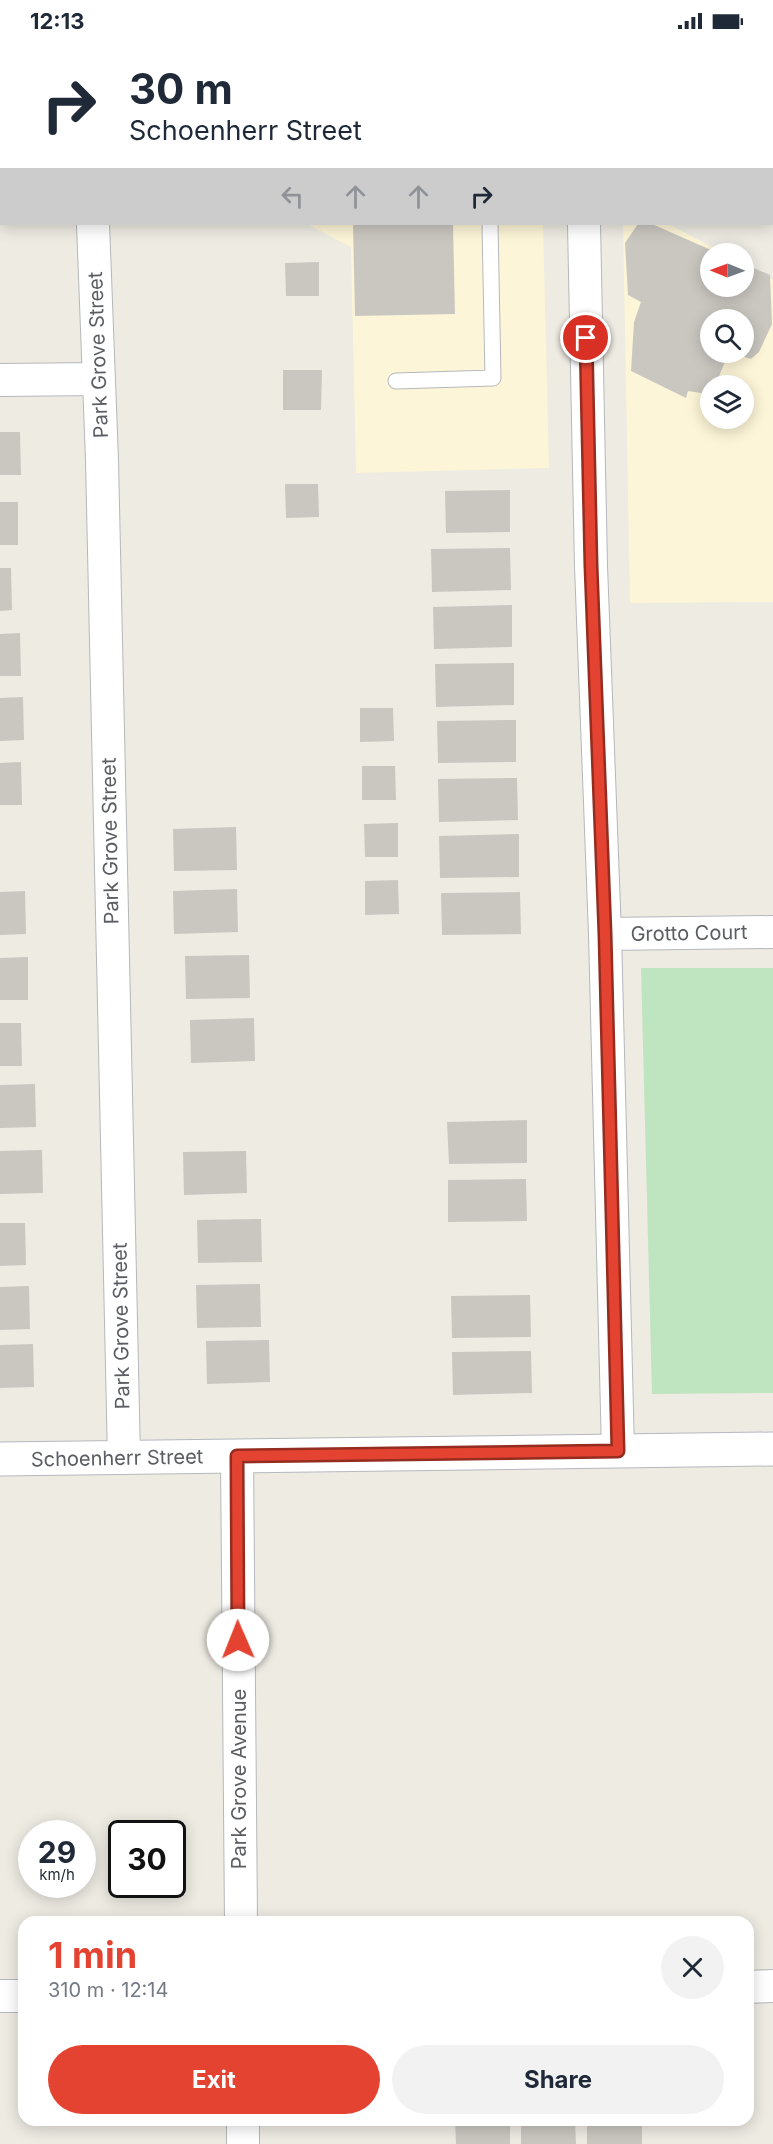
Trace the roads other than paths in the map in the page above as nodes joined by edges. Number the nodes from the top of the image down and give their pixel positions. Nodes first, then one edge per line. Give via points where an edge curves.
1 (93, 225) edge
2 (490, 225) edge
3 (584, 225) edge
4 (97, 379) junction
5 (0, 380) edge
6 (396, 381) dead end
7 (773, 932) edge
8 (605, 934) junction
9 (773, 1449) edge
10 (618, 1451) junction
11 (237, 1456) junction
12 (123, 1458) junction
13 (0, 1459) edge
14 (241, 1916) edge
15 (773, 1986) edge
16 (754, 1987) edge
17 (0, 1996) edge
18 (18, 1996) edge
19 (243, 2126) edge
20 (243, 2144) edge

1 - 4 street, Park Grove Street
2 - 6 lane via 493,378
3 - 8 street via 591,566
4 - 5 street
4 - 12 street, Park Grove Street
7 - 8 street, Grotto Court
8 - 10 street
9 - 10 street, Schoenherr Street
10 - 11 street, Schoenherr Street
11 - 12 street, Schoenherr Street
11 - 14 street, Park Grove Avenue
12 - 13 street, Schoenherr Street
15 - 16 street
17 - 18 street
19 - 20 street

